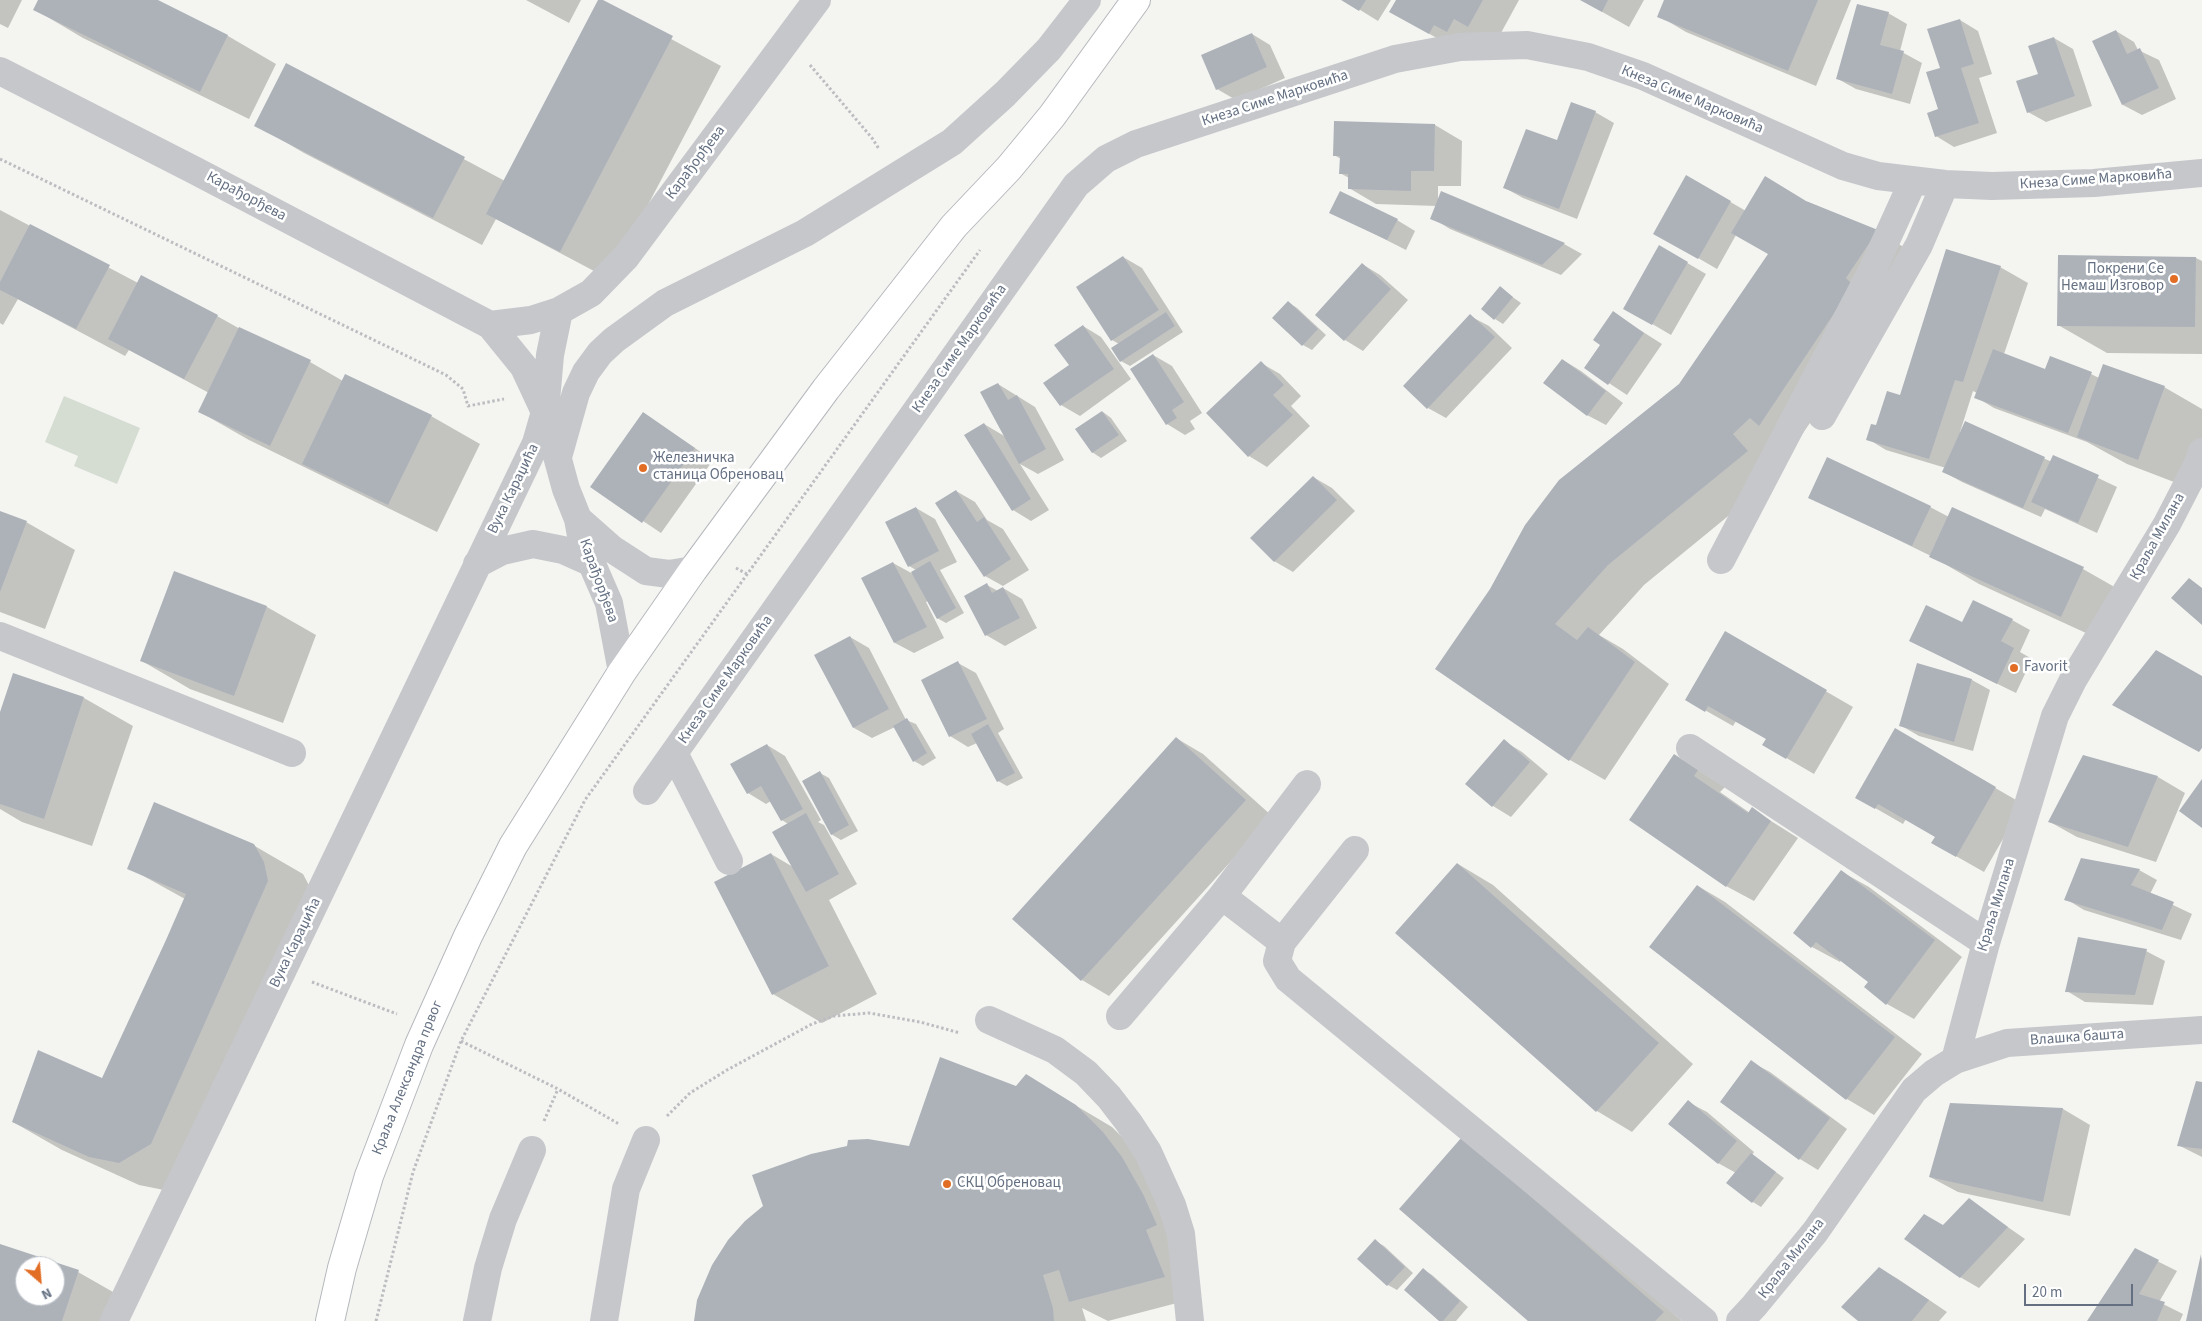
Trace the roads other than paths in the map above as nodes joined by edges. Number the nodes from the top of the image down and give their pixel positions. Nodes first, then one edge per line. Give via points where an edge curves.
1 (817, 0) edge
2 (1087, 0) edge
3 (1136, 0) edge
4 (0, 71) edge
5 (2202, 173) edge
6 (1913, 181) junction
7 (1945, 184) junction
8 (559, 311) junction
9 (490, 325) junction
10 (541, 402) junction
11 (1822, 416) dead end
12 (2202, 452) edge
13 (558, 457) junction
14 (578, 519) junction
15 (1720, 560) dead end
16 (592, 563) junction
17 (477, 564) junction
18 (693, 570) junction
19 (0, 636) edge
20 (622, 672) junction
21 (1690, 748) dead end
22 (292, 753) dead end
23 (674, 753) junction
24 (1307, 784) dead end
25 (648, 791) dead end
26 (1355, 850) dead end
27 (729, 861) dead end
28 (1222, 896) junction
29 (1282, 942) junction
30 (1986, 942) junction
31 (1120, 1016) dead end
32 (988, 1020) road end
33 (2202, 1030) edge
34 (1955, 1060) junction
35 (646, 1140) road end
36 (532, 1150) dead end
37 (114, 1321) edge
38 (330, 1321) edge
39 (477, 1321) edge
40 (604, 1321) edge
41 (1190, 1321) edge
42 (1704, 1321) edge
43 (1740, 1321) edge

1 - 8 street, Карађорђева via 626,257 591,293
2 - 13 street via 1049,49 1006,94 952,142 805,233 665,303 614,340 596,359 576,393
3 - 18 main road, Краља Александра првог via 1052,116 954,226 892,303
4 - 9 street, Карађорђева
5 - 7 street, Кнеза Симе Марковића via 2094,183
6 - 7 street, Кнеза Симе Марковића
6 - 15 street via 1872,269
6 - 23 street, Кнеза Симе Марковића via 1843,166 1643,76 1588,57 1527,45 1460,47 1395,59 1136,144 1106,159 1076,185
7 - 11 street via 1919,245
8 - 9 street, Карађорђева via 531,320
8 - 10 street, Карађорђева
9 - 10 street, Карађорђева via 515,355
10 - 13 street, Карађорђева
10 - 17 street, Вука Караџића via 536,443
12 - 30 street, Краља Милана via 2167,524 2073,680 2055,716
13 - 14 street, Карађорђева
14 - 16 street, Карађорђева via 582,541
14 - 18 street, Карађорђева via 612,549 646,571 669,574
16 - 17 street, Вука Караџића via 563,550 533,544 502,551
16 - 20 street, Карађорђева via 609,603
17 - 37 street, Вука Караџића
18 - 20 main road, Краља Александра првог
19 - 22 street
20 - 38 main road, Краља Александра првог via 513,846 426,1025 369,1176
21 - 30 street
23 - 25 street, Кнеза Симе Марковића
23 - 27 street
24 - 28 street
26 - 29 street
28 - 29 street
28 - 31 street
29 - 42 street via 1277,961 1288,979
30 - 34 street, Краља Милана
32 - 41 street via 1055,1050 1086,1073 1129,1122 1152,1159 1181,1234
33 - 34 street, Влашка башта via 2007,1043
34 - 43 street, Краља Милана via 1914,1090 1815,1232
35 - 40 street via 626,1189
36 - 39 street via 503,1219

